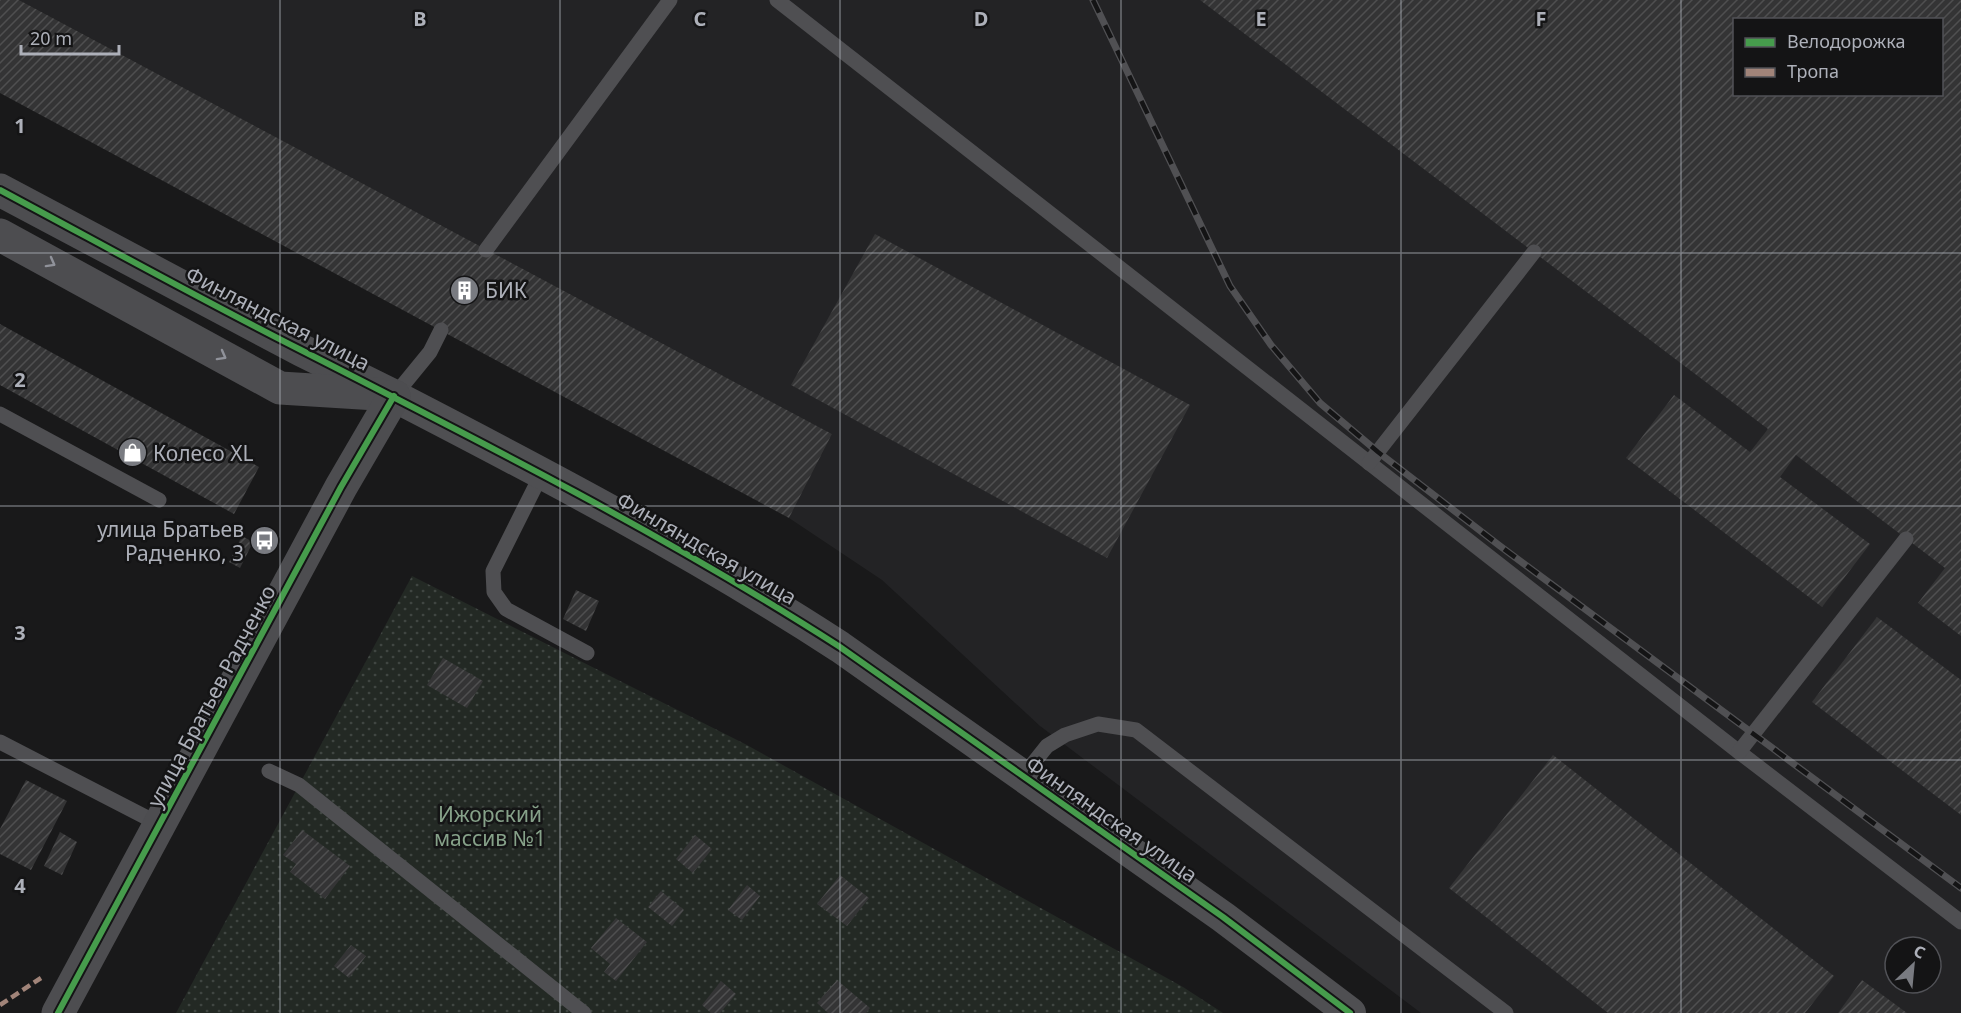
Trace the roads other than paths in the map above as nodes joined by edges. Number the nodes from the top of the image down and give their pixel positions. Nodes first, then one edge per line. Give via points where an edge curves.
1 (670, 0) edge
2 (777, 0) edge
3 (0, 190) edge
4 (0, 235) edge
5 (486, 250) dead end
6 (1534, 252) dead end
7 (441, 330) dead end
8 (394, 396) junction
9 (0, 414) edge
10 (1369, 463) junction
11 (542, 473) junction
12 (159, 500) dead end
13 (1906, 539) dead end
14 (587, 653) dead end
15 (0, 742) edge
16 (1739, 752) junction
17 (270, 771) dead end
18 (1023, 776) junction
19 (161, 825) junction
20 (1961, 922) edge
21 (58, 1013) edge
22 (584, 1013) edge
23 (1350, 1013) edge
24 (1506, 1013) edge

1 - 5 lane
2 - 10 lane
3 - 8 street, Финляндская улица
4 -> 8 street, Финляндская улица via 280,388
6 - 10 lane
7 - 8 lane via 430,352
8 - 11 street, Финляндская улица
8 - 19 street, улица Братьев Радченко via 341,487
9 - 12 lane
10 - 16 lane
11 - 14 lane via 494,571 494,592 506,609
11 - 18 street, Финляндская улица via 777,606
13 - 16 lane
15 - 19 lane
16 - 20 lane
17 - 22 lane via 299,785
18 - 23 street, Финляндская улица via 1223,917
18 - 24 lane via 1047,746 1065,735 1098,724 1137,730
19 - 21 street, улица Братьев Радченко

